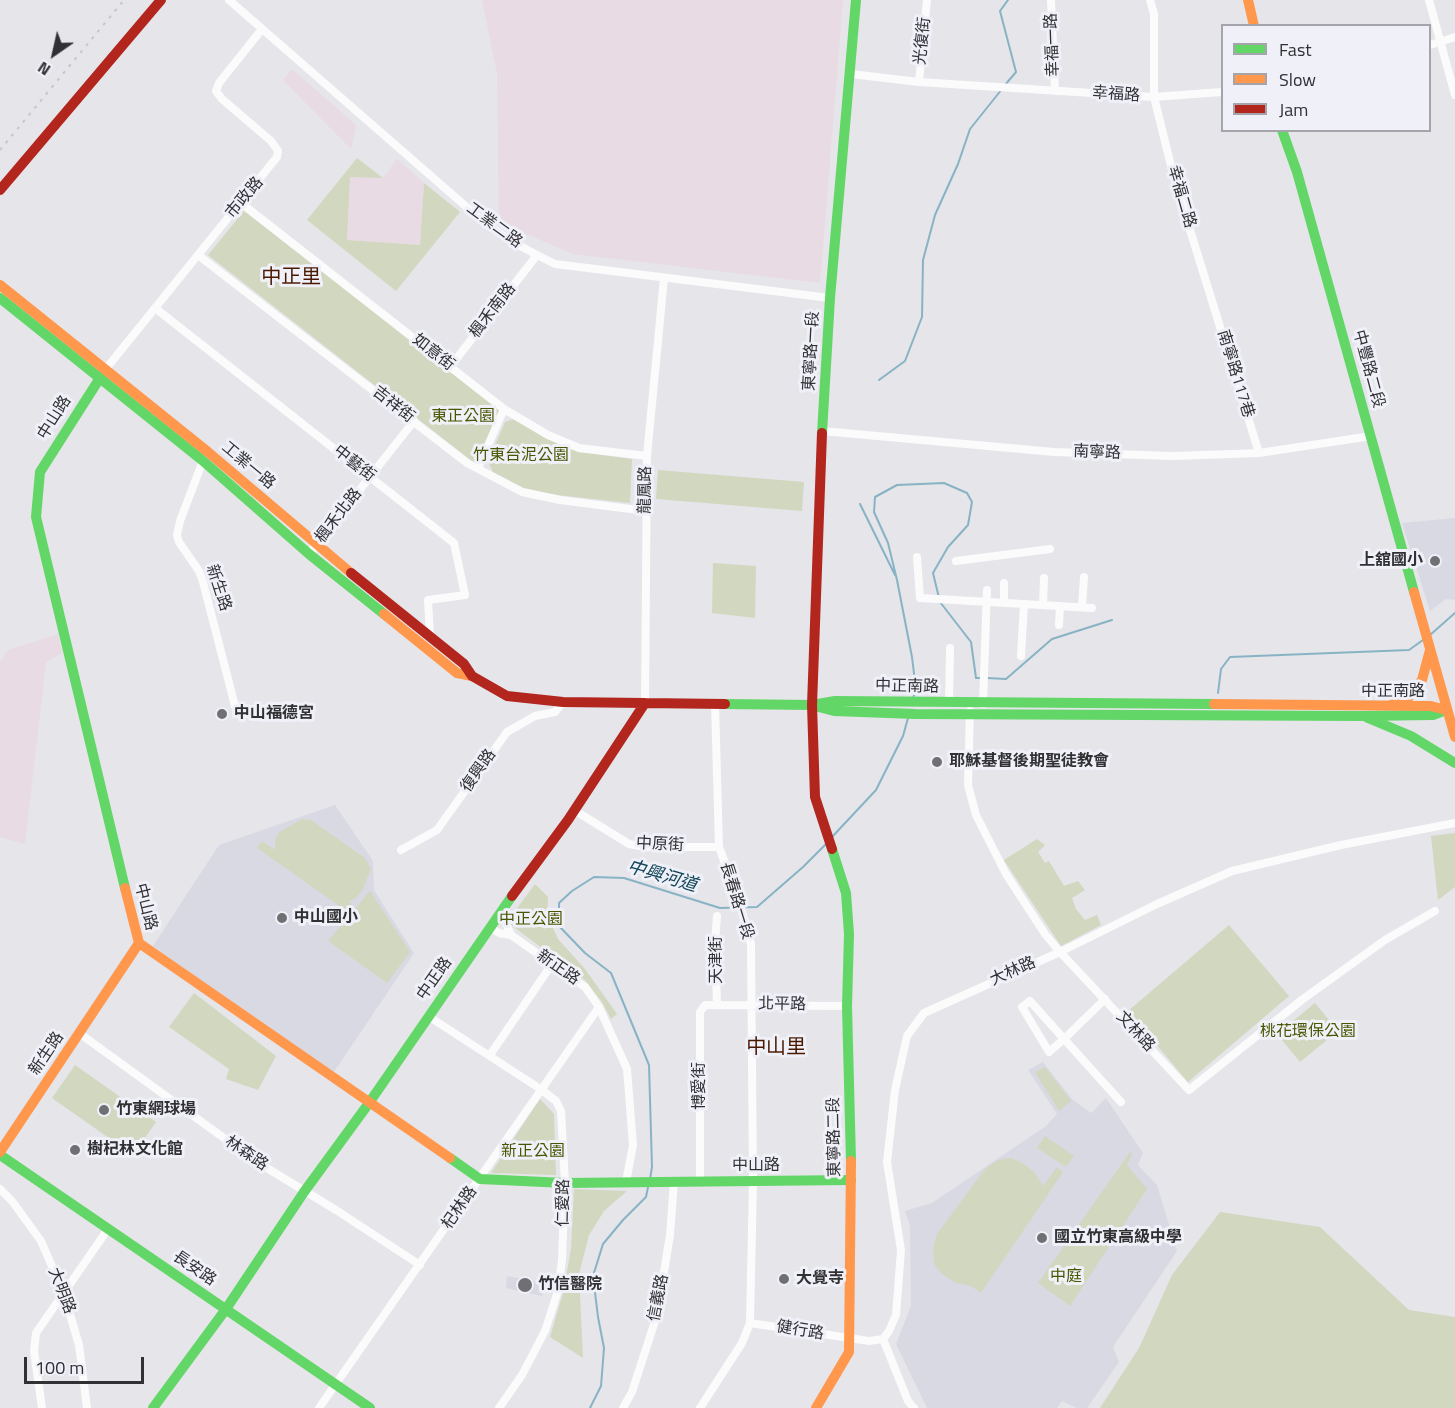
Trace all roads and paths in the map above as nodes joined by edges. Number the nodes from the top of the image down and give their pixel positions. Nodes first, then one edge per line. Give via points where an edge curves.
1 (161, 0) edge
2 (229, 0) edge
3 (856, 0) edge
4 (927, 0) edge
5 (1051, 0) edge
6 (1150, 0) edge
7 (1248, 0) edge
8 (1429, 0) edge
9 (1254, 24) edge
10 (262, 28) junction
11 (1455, 37) edge
12 (1442, 42) junction
13 (1431, 45) edge
14 (850, 74) junction
15 (919, 82) junction
16 (1055, 91) junction
17 (1221, 92) edge
18 (1455, 94) edge
19 (1154, 97) junction
20 (1283, 132) edge
21 (0, 190) edge
22 (241, 203) junction
23 (198, 255) junction
24 (537, 255) junction
25 (663, 278) junction
26 (0, 285) edge
27 (1211, 296) joint
28 (0, 298) edge
29 (830, 298) junction
30 (155, 308) junction
31 (450, 367) junction
32 (102, 373) junction
33 (504, 409) junction
34 (414, 421) junction
35 (822, 431) junction
36 (1371, 436) junction
37 (1259, 453) junction
38 (205, 456) junction
39 (647, 456) junction
40 (478, 468) junction
41 (370, 476) junction
42 (646, 511) junction
43 (316, 544) junction
44 (1050, 549) dead end
45 (309, 554) junction
46 (917, 557) dead end
47 (956, 561) dead end
48 (1084, 577) dead end
49 (1044, 578) dead end
50 (1004, 583) dead end
51 (987, 590) dead end
52 (987, 602) junction
53 (1004, 603) junction
54 (1024, 604) junction
55 (1043, 605) junction
56 (1060, 606) junction
57 (1082, 607) junction
58 (1092, 608) dead end
59 (1059, 625) dead end
60 (430, 636) junction
61 (950, 648) dead end
62 (1430, 650) junction
63 (1021, 656) dead end
64 (472, 676) junction
65 (563, 702) junction
66 (645, 703) junction
67 (949, 703) junction
68 (715, 704) junction
69 (983, 704) junction
70 (812, 705) junction
71 (235, 706) dead end
72 (1387, 707) junction
73 (911, 708) junction
74 (970, 709) junction
75 (1446, 710) junction
76 (1362, 716) junction
77 (1455, 737) edge
78 (1455, 763) edge
79 (574, 810) junction
80 (1455, 823) edge
81 (719, 847) junction
82 (401, 850) dead end
83 (1435, 911) dead end
84 (498, 916) junction
85 (717, 916) dead end
86 (490, 927) junction
87 (511, 935) junction
88 (139, 943) junction
89 (1060, 951) junction
90 (552, 964) junction
91 (1105, 999) junction
92 (717, 1004) junction
93 (752, 1004) junction
94 (847, 1006) junction
95 (599, 1007) junction
96 (428, 1016) junction
97 (79, 1033) junction
98 (1064, 1039) junction
99 (490, 1056) junction
100 (542, 1090) junction
101 (1120, 1102) dead end
102 (369, 1103) junction
103 (0, 1153) edge
104 (480, 1179) junction
105 (851, 1180) junction
106 (753, 1181) junction
107 (627, 1182) junction
108 (674, 1182) junction
109 (700, 1182) junction
110 (565, 1183) junction
111 (0, 1189) edge
112 (304, 1192) junction
113 (108, 1229) junction
114 (420, 1265) junction
115 (63, 1294) junction
116 (226, 1309) junction
117 (750, 1323) junction
118 (850, 1339) junction
119 (883, 1339) junction
120 (335, 1384) junction
121 (42, 1408) edge
122 (87, 1408) edge
123 (153, 1408) edge
124 (319, 1408) edge
125 (370, 1408) edge
126 (499, 1408) edge
127 (623, 1408) edge
128 (700, 1408) edge
129 (816, 1408) edge
130 (914, 1408) edge

1 - 21 street
2 - 10 street, 工業二路
3 - 14 street, 東寧路一段
4 - 15 street, 光復街
5 - 16 street, 幸福一路
6 - 19 street, 幸福二路 via 1154,14
7 - 9 street
8 - 12 street
10 - 22 street, 市政路 via 216,91 278,152 274,163
10 - 24 street, 工業二路 via 486,224
11 - 12 street
12 - 13 street
12 - 18 street
14 - 15 street
14 - 29 street, 東寧路一段
15 - 16 street, 幸福路
16 - 19 street, 幸福路
17 - 19 street, 幸福路
19 - 27 street, 幸福二路 via 1174,178
20 - 36 street, 中豐路二段
22 - 23 street, 市政路
22 - 31 street, 如意街
23 - 30 street, 市政路
23 - 34 street, 吉祥街
24 - 25 street, 工業二路 via 555,264
24 - 31 street, 楓禾南路
25 - 29 street, 工業二路
25 - 39 street, 龍鳳路
26 - 32 street, 工業一路
27 - 37 street, 南寧路117巷
28 - 32 street, 工業一路
29 - 35 street, 東寧路一段
30 - 32 street, 市政路
30 - 41 street, 中藝街
31 - 33 street, 如意街
32 - 38 street, 工業一路
32 - 88 street, 中山路 via 40,472 36,517
33 - 39 street, 如意街 via 579,448
33 - 40 street
34 - 40 street, 吉祥街
34 - 41 street, 楓禾北路
35 - 37 street, 南寧路 via 1054,452 1173,456
35 - 70 street, 東寧路一段
36 - 37 street, 南寧路
36 - 62 street, 中豐路二段
38 - 43 street, 工業一路
38 - 45 street, 工業一路
38 - 71 street, 新生路 via 177,535 203,582
39 - 42 street, 龍鳳路
40 - 42 street, 吉祥街 via 522,492
41 - 43 street, 楓禾北路
41 - 60 street, 中藝街 via 454,543 465,594 428,600
42 - 66 street, 龍鳳路
43 - 45 street, 楓禾北路
43 - 60 street, 工業一路
44 - 47 street
45 - 64 street, 工業一路 via 457,673
46 - 52 street via 920,598
48 - 57 street
49 - 55 street
50 - 53 street
51 - 52 street
52 - 53 street
52 - 69 street
53 - 54 street
54 - 55 street
54 - 63 street
55 - 56 street
56 - 57 street
56 - 59 street
57 - 58 street
60 - 64 street, 工業一路 via 464,664
61 - 67 street
62 - 72 street via 1422,680 1409,697
62 - 75 street
64 - 65 street, 工業一路 via 507,696
65 - 66 street, 工業一路
65 - 82 street, 復興路 via 555,712 535,716 507,732 437,830
66 - 68 street
66 - 79 street, 中正路
67 - 73 street, 中正南路
67 - 74 street, 中正南路
68 - 70 street
68 - 81 street, 長春路一段
69 - 72 street, 中正南路
69 - 74 street, 中正南路
70 - 73 street, 中正南路 via 834,711
70 - 94 street, 東寧路二段 via 815,797 846,893
72 - 75 street, 中正南路 via 1431,706
73 - 74 street, 中正南路
74 - 76 street, 中正南路
74 - 89 street, 文林路 via 968,785 976,815 1015,889
75 - 76 street, 中正南路 via 1433,715
75 - 77 street
76 - 78 street via 1411,736
79 - 81 street, 中原街 via 629,844
79 - 84 street, 中正路
80 - 89 street, 大林路 via 1232,871
81 - 93 street, 長春路一段 via 751,944
83 - 91 street, 文林路 via 1385,940 1303,999 1189,1090
84 - 86 street, 中正路
84 - 87 street, 新正路
85 - 92 street, 天津街
86 - 87 street, 新正路
86 - 96 street, 中正路
87 - 90 street, 新正路
88 - 97 street, 新生路
88 - 102 street, 中山路
89 - 91 street, 文林路
89 - 119 street, 大林路 via 924,1013 907,1036 895,1090 887,1162 901,1250 897,1305 896,1316
90 - 95 street, 新正路 via 585,987
90 - 99 street
91 - 98 street
92 - 93 street, 北平路
92 - 109 street, 博愛街 via 705,1005 700,1012
93 - 94 street, 北平路
93 - 106 street, 長春路一段
94 - 105 street, 東寧路二段
95 - 100 street, 杞林路
95 - 107 street, 新正路 via 627,1069 633,1144
96 - 99 street, 仁愛路
96 - 102 street, 中正路
97 - 103 street, 新生路
97 - 112 street, 林森路
98 - 98 street via 1049,1052 1022,1007 1030,1001
98 - 101 street
99 - 100 street, 仁愛路
100 - 104 street, 杞林路
100 - 110 street, 仁愛路 via 556,1101 561,1111
102 - 104 street, 中山路
102 - 112 street, 中正路
103 - 113 street, 長安路
104 - 110 street
104 - 114 street, 杞林路
105 - 106 street, 中山路
105 - 118 street, 東寧路二段
106 - 109 street, 中山路
106 - 117 street, 長春路一段
107 - 108 street, 中山路
107 - 110 street
108 - 109 street, 中山路
108 - 127 street, 信義路 via 657,1315
110 - 126 street, 仁愛路 via 558,1291 545,1331
111 - 115 street, 大明路 via 41,1241
112 - 114 street, 林森路
112 - 116 street, 中正路
113 - 115 street
113 - 116 street, 長安路
114 - 120 street, 杞林路
115 - 121 street via 36,1333 34,1352
115 - 122 street, 大明路 via 80,1345
116 - 120 street, 長安路
116 - 123 street, 中正路
117 - 118 street, 健行路
117 - 128 street, 長春路一段 via 742,1343
118 - 119 street
118 - 129 street, 東寧路二段 via 849,1352
119 - 130 street
120 - 124 street, 杞林路
120 - 125 street, 長安路

